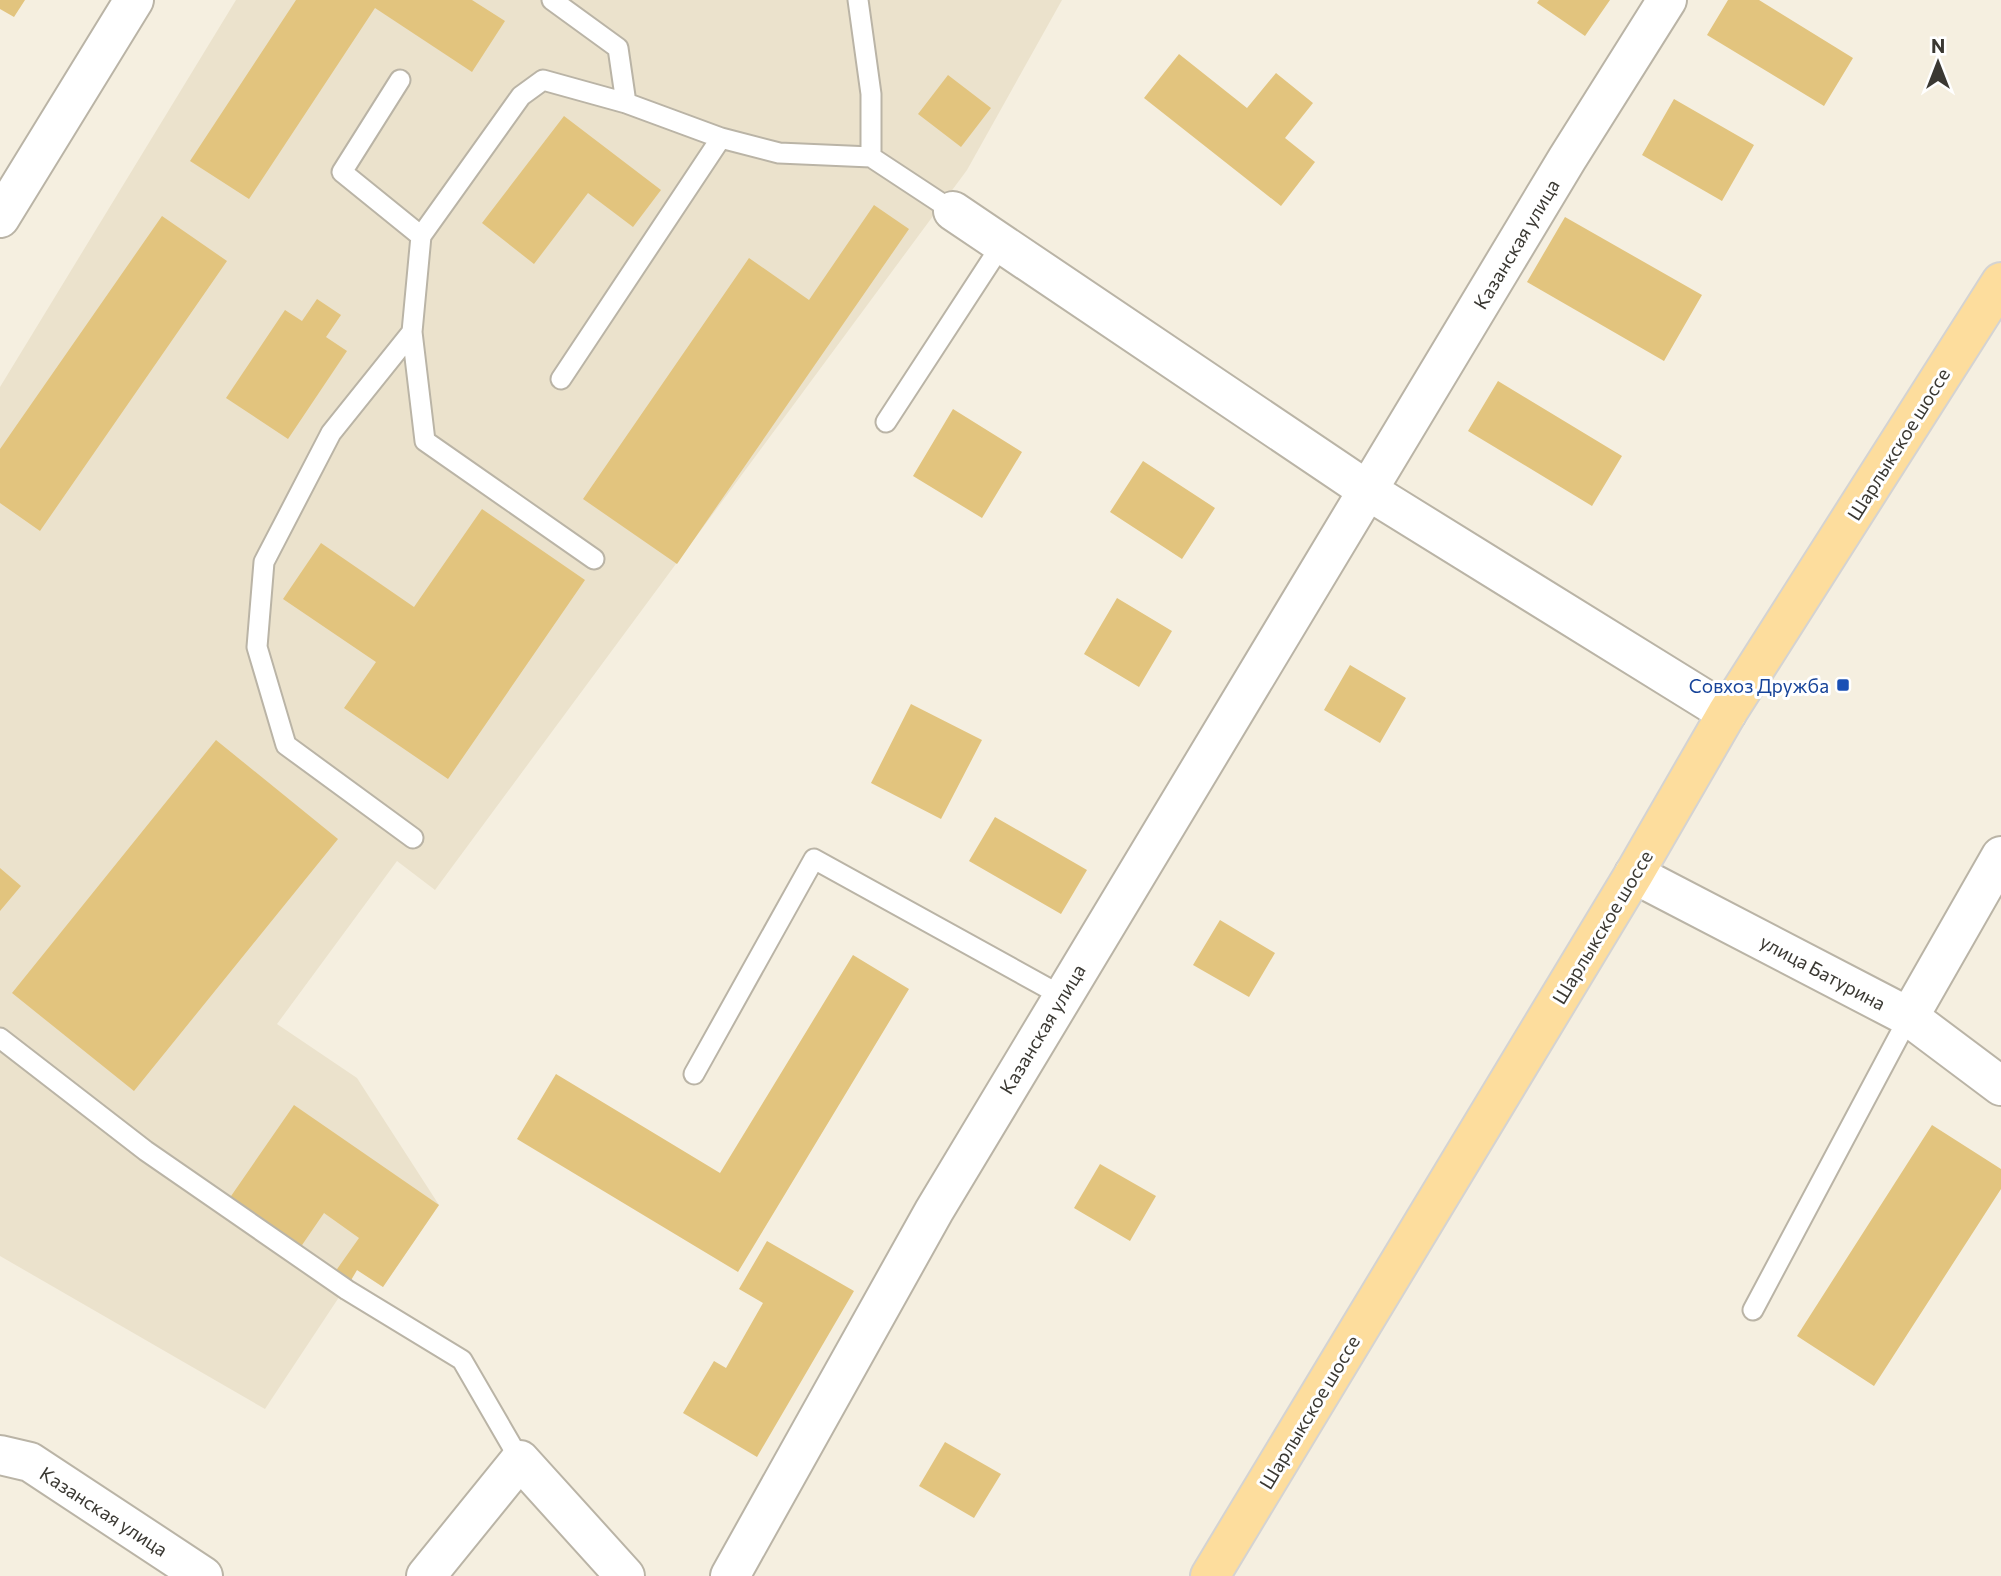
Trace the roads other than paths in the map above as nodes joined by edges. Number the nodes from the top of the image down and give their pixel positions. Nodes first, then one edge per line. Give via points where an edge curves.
1 (134, 0) edge
2 (552, 0) edge
3 (858, 0) edge
4 (1667, 0) edge
5 (400, 80) dead end
6 (626, 103) junction
7 (722, 138) junction
8 (871, 157) junction
9 (953, 211) joint
10 (0, 218) edge
11 (421, 236) junction
12 (1002, 244) junction
13 (2001, 282) edge
14 (412, 332) junction
15 (561, 379) dead end
16 (886, 422) dead end
17 (1367, 490) junction
18 (594, 559) dead end
19 (1727, 713) junction
20 (413, 838) dead end
21 (2001, 856) edge
22 (1634, 874) junction
23 (1062, 996) junction
24 (1909, 1017) junction
25 (0, 1038) edge
26 (694, 1074) dead end
27 (2001, 1086) edge
28 (1753, 1310) dead end
29 (0, 1455) edge
30 (520, 1460) junction
31 (203, 1576) edge
32 (426, 1576) edge
33 (625, 1576) edge
34 (730, 1576) edge
35 (1210, 1576) edge

1 - 10 street
2 - 6 lane via 618,48
3 - 8 lane via 871,94
4 - 17 street, Казанская улица
5 - 11 lane via 342,172
6 - 7 lane
6 - 11 lane via 543,80 521,96
7 - 8 lane via 779,153
7 - 15 lane
8 - 9 lane
9 - 12 street
11 - 14 lane
12 - 16 lane
12 - 17 street
13 - 19 main road, Шарлыкское шоссе
14 - 18 lane via 425,441
14 - 20 lane via 331,433 264,562 257,647 286,744
17 - 19 street
17 - 23 street, Казанская улица
19 - 22 main road, Шарлыкское шоссе
21 - 24 street
22 - 24 street, улица Батурина
22 - 35 main road, Шарлыкское шоссе
23 - 26 lane via 814,859
23 - 34 street, Казанская улица via 934,1211
24 - 27 street, улица Батурина
24 - 28 lane
25 - 30 lane via 146,1151 347,1290 462,1360
29 - 31 street, Казанская улица via 30,1462
30 - 32 street
30 - 33 street

